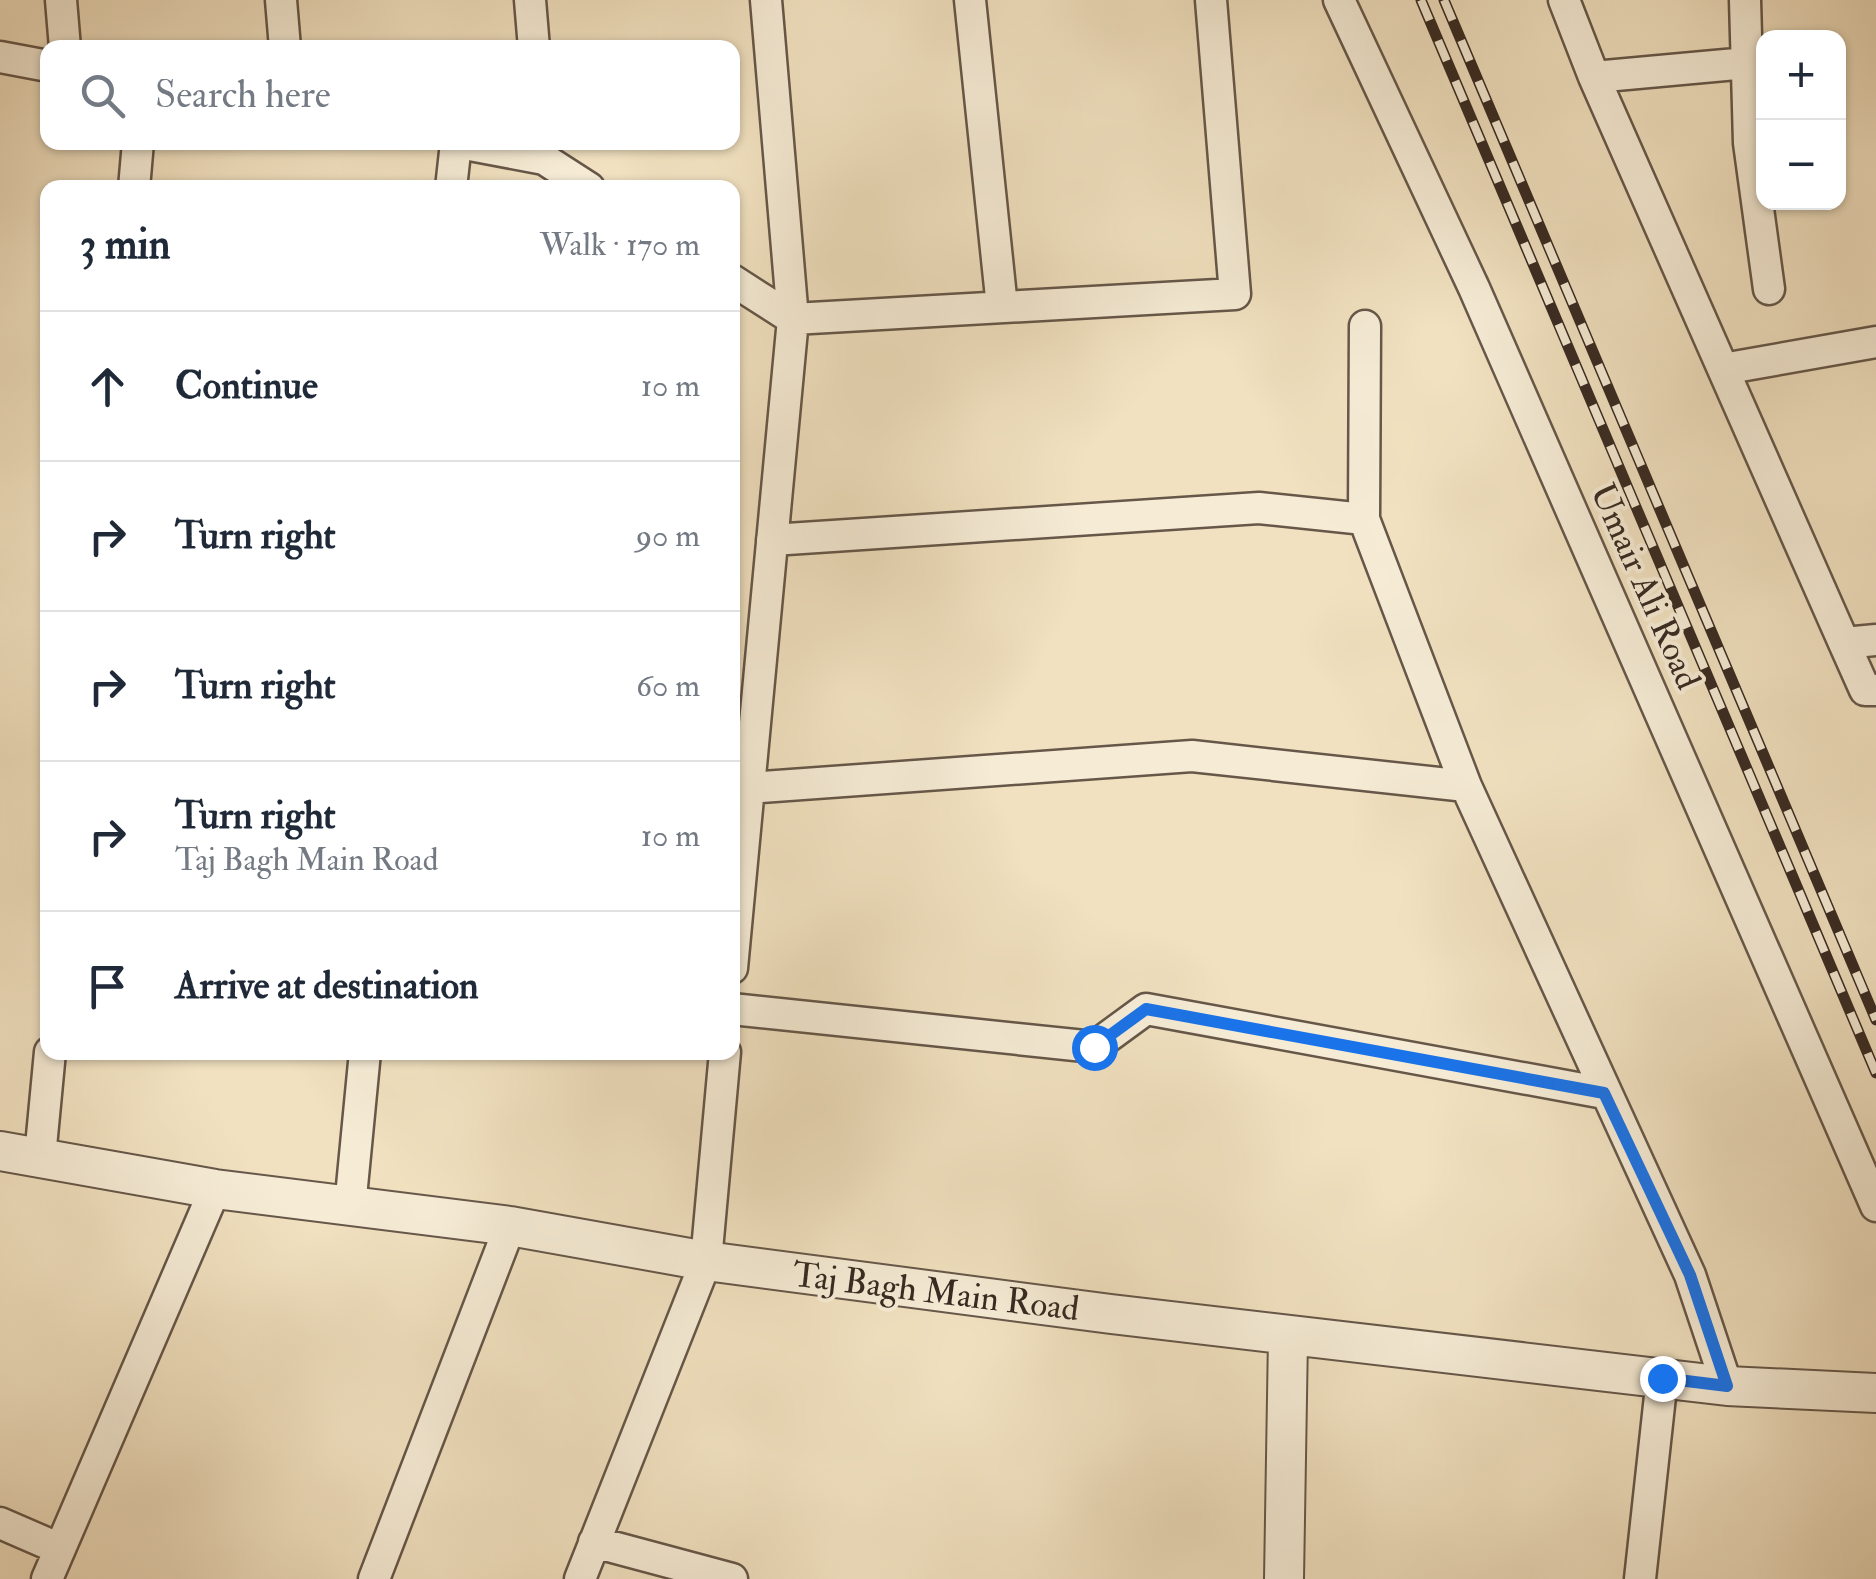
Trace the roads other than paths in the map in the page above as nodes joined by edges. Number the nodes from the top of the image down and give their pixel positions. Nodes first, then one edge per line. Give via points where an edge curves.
1 (61, 0) edge
2 (281, 0) edge
3 (530, 0) edge
4 (766, 0) edge
5 (970, 0) edge
6 (1211, 0) edge
7 (1338, 0) edge
8 (1564, 0) edge
9 (1745, 0) edge
10 (64, 40) edge
11 (284, 40) edge
12 (533, 40) edge
13 (0, 57) edge
14 (1747, 63) junction
15 (40, 64) edge
16 (1594, 77) junction
17 (137, 150) edge
18 (455, 150) edge
19 (544, 151) edge
20 (135, 180) edge
21 (453, 180) edge
22 (579, 180) edge
23 (740, 285) edge
24 (1769, 289) dead end
25 (1002, 307) junction
26 (793, 319) junction
27 (1365, 326) dead end
28 (1876, 342) edge
29 (1723, 369) junction
30 (1364, 520) junction
31 (772, 540) junction
32 (1876, 640) edge
33 (1844, 643) junction
34 (1876, 690) edge
35 (1466, 786) junction
36 (749, 788) junction
37 (740, 883) edge
38 (740, 1010) edge
39 (49, 1060) edge
40 (364, 1060) edge
41 (724, 1060) edge
42 (1604, 1093) junction
43 (0, 1151) edge
44 (40, 1157) junction
45 (214, 1190) junction
46 (1876, 1206) edge
47 (350, 1208) junction
48 (510, 1226) junction
49 (706, 1261) junction
50 (1288, 1337) junction
51 (1662, 1378) junction
52 (1727, 1386) junction
53 (1876, 1393) edge
54 (0, 1523) edge
55 (594, 1542) junction
56 (60, 1549) junction
57 (47, 1579) edge
58 (374, 1579) edge
59 (580, 1579) edge
60 (732, 1579) edge
61 (1284, 1579) edge
62 (1640, 1579) edge

1 - 10 street
2 - 11 street
3 - 12 street
4 - 26 street
5 - 25 street
6 - 25 street via 1235,294
7 - 46 street, Umair Ali Road via 1474,288
8 - 16 street
9 - 14 street
13 - 15 street
14 - 16 street
14 - 24 street via 1749,144
16 - 29 street
17 - 20 street
18 - 21 street
19 - 22 street
23 - 26 street
25 - 26 street
26 - 31 street
27 - 30 street
28 - 29 street
29 - 33 street
30 - 31 street via 1258,508
30 - 35 street
31 - 36 street
32 - 33 street
33 - 34 street via 1866,690
35 - 36 street via 1192,756
35 - 42 street
36 - 37 street
38 - 42 street via 1094,1047 1146,1009
39 - 44 street
40 - 47 street
41 - 49 street
42 - 52 street via 1690,1275
43 - 44 street, Taj Bagh Main Road
44 - 45 street, Taj Bagh Main Road
45 - 47 street, Taj Bagh Main Road
45 - 56 street
47 - 48 street, Taj Bagh Main Road
48 - 49 street, Taj Bagh Main Road
48 - 58 street
49 - 50 street, Taj Bagh Main Road
49 - 55 street
50 - 51 street, Taj Bagh Main Road
50 - 61 street
51 - 52 street, Taj Bagh Main Road
51 - 62 street
52 - 53 street, Taj Bagh Main Road
54 - 56 street
55 - 59 street
55 - 60 street
56 - 57 street

